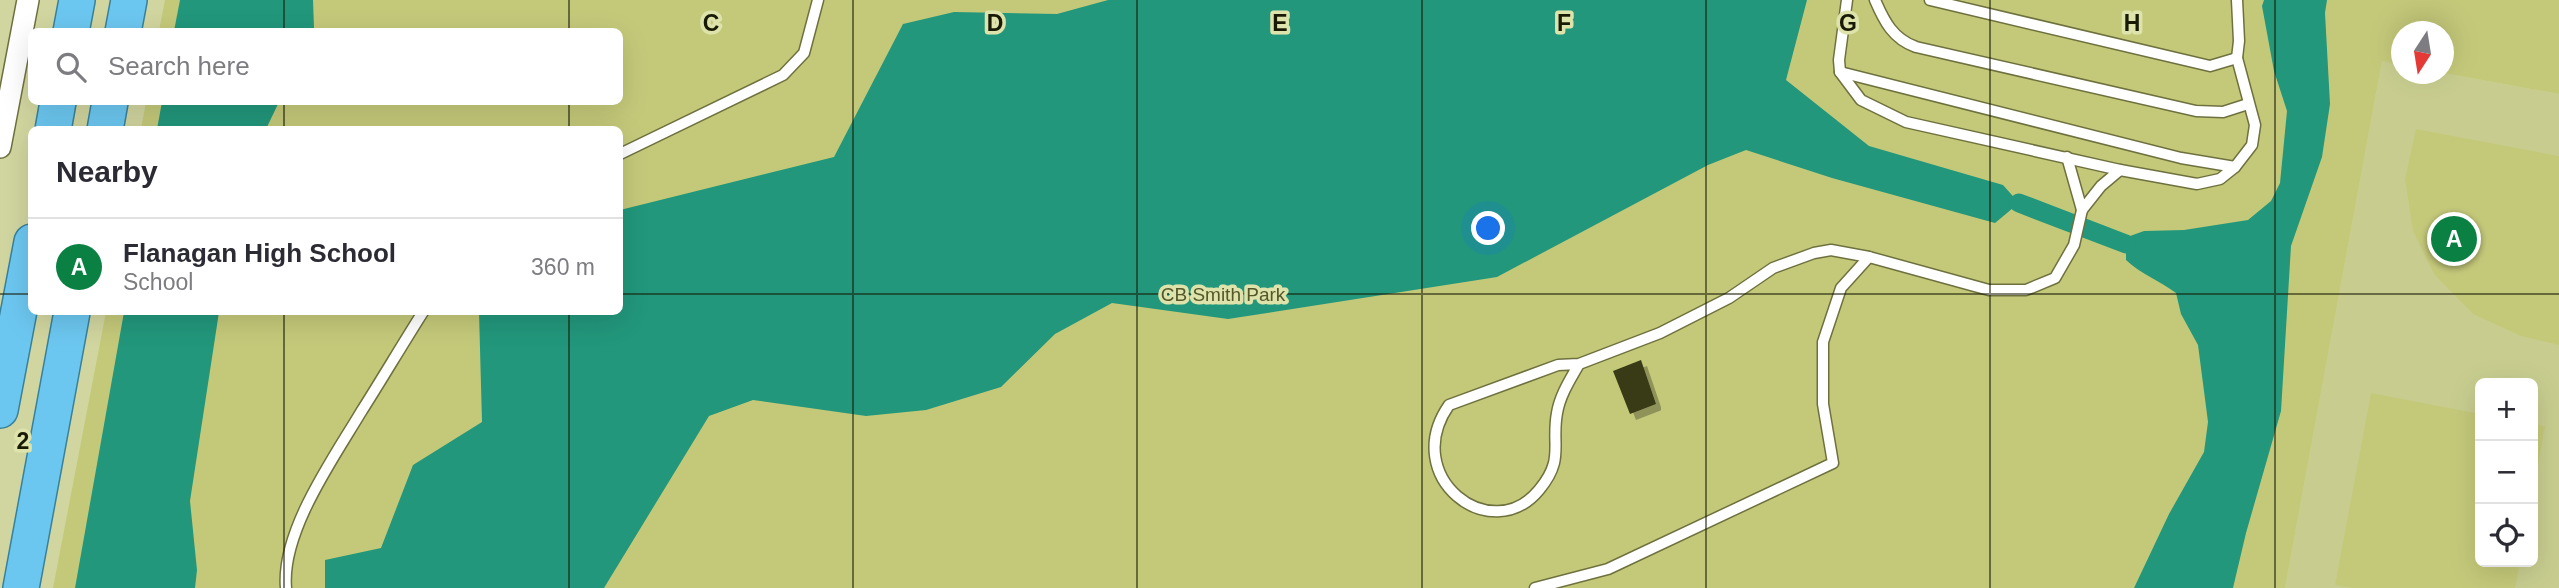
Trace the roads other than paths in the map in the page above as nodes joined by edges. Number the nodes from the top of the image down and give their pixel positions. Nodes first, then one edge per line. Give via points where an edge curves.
1 (28, 0) edge
2 (77, 0) edge
3 (129, 0) edge
4 (818, 0) edge
5 (1847, 0) edge
6 (1875, 0) edge
7 (1930, 0) edge
8 (2234, 1) edge
9 (72, 28) edge
10 (124, 28) edge
11 (2236, 58) junction
12 (1840, 72) junction
13 (2248, 104) junction
14 (57, 105) edge
15 (109, 105) edge
16 (54, 126) edge
17 (106, 126) edge
18 (0, 147) edge
19 (623, 154) edge
20 (2067, 158) junction
21 (2235, 167) junction
22 (2120, 170) junction
23 (2082, 211) junction
24 (1869, 257) junction
25 (28, 263) edge
26 (71, 315) edge
27 (421, 315) edge
28 (1579, 364) junction
29 (0, 410) edge
30 (21, 588) edge
31 (286, 588) edge
32 (1535, 588) edge

1 - 18 street
2 - 9 highway
3 - 10 highway
4 - 19 lane via 804,53 783,75
5 - 12 lane
6 - 13 lane via 1896,36 1916,47 2196,111 2223,112
7 - 11 lane via 2210,66
8 - 11 lane via 2239,41
11 - 13 lane
12 - 20 lane via 1861,100 1906,122
12 - 21 lane via 2168,155
13 - 21 lane via 2255,125 2252,145
14 - 16 highway
15 - 17 highway
20 - 22 lane
20 - 23 lane
21 - 22 lane via 2220,179 2197,184
22 - 23 lane
23 - 24 lane via 2074,244 2055,278 2026,290 1989,290
24 - 28 lane via 1831,250 1773,268 1729,299 1660,333
24 - 32 lane via 1841,288 1823,342 1823,404 1833,463 1608,569
25 - 29 highway
26 - 30 highway
27 - 31 lane via 313,491 294,540
28 - 28 lane via 1558,365 1449,405 1434,435 1434,461 1455,496 1487,510 1504,510 1523,505 1538,492 1557,454 1556,415 1563,391

